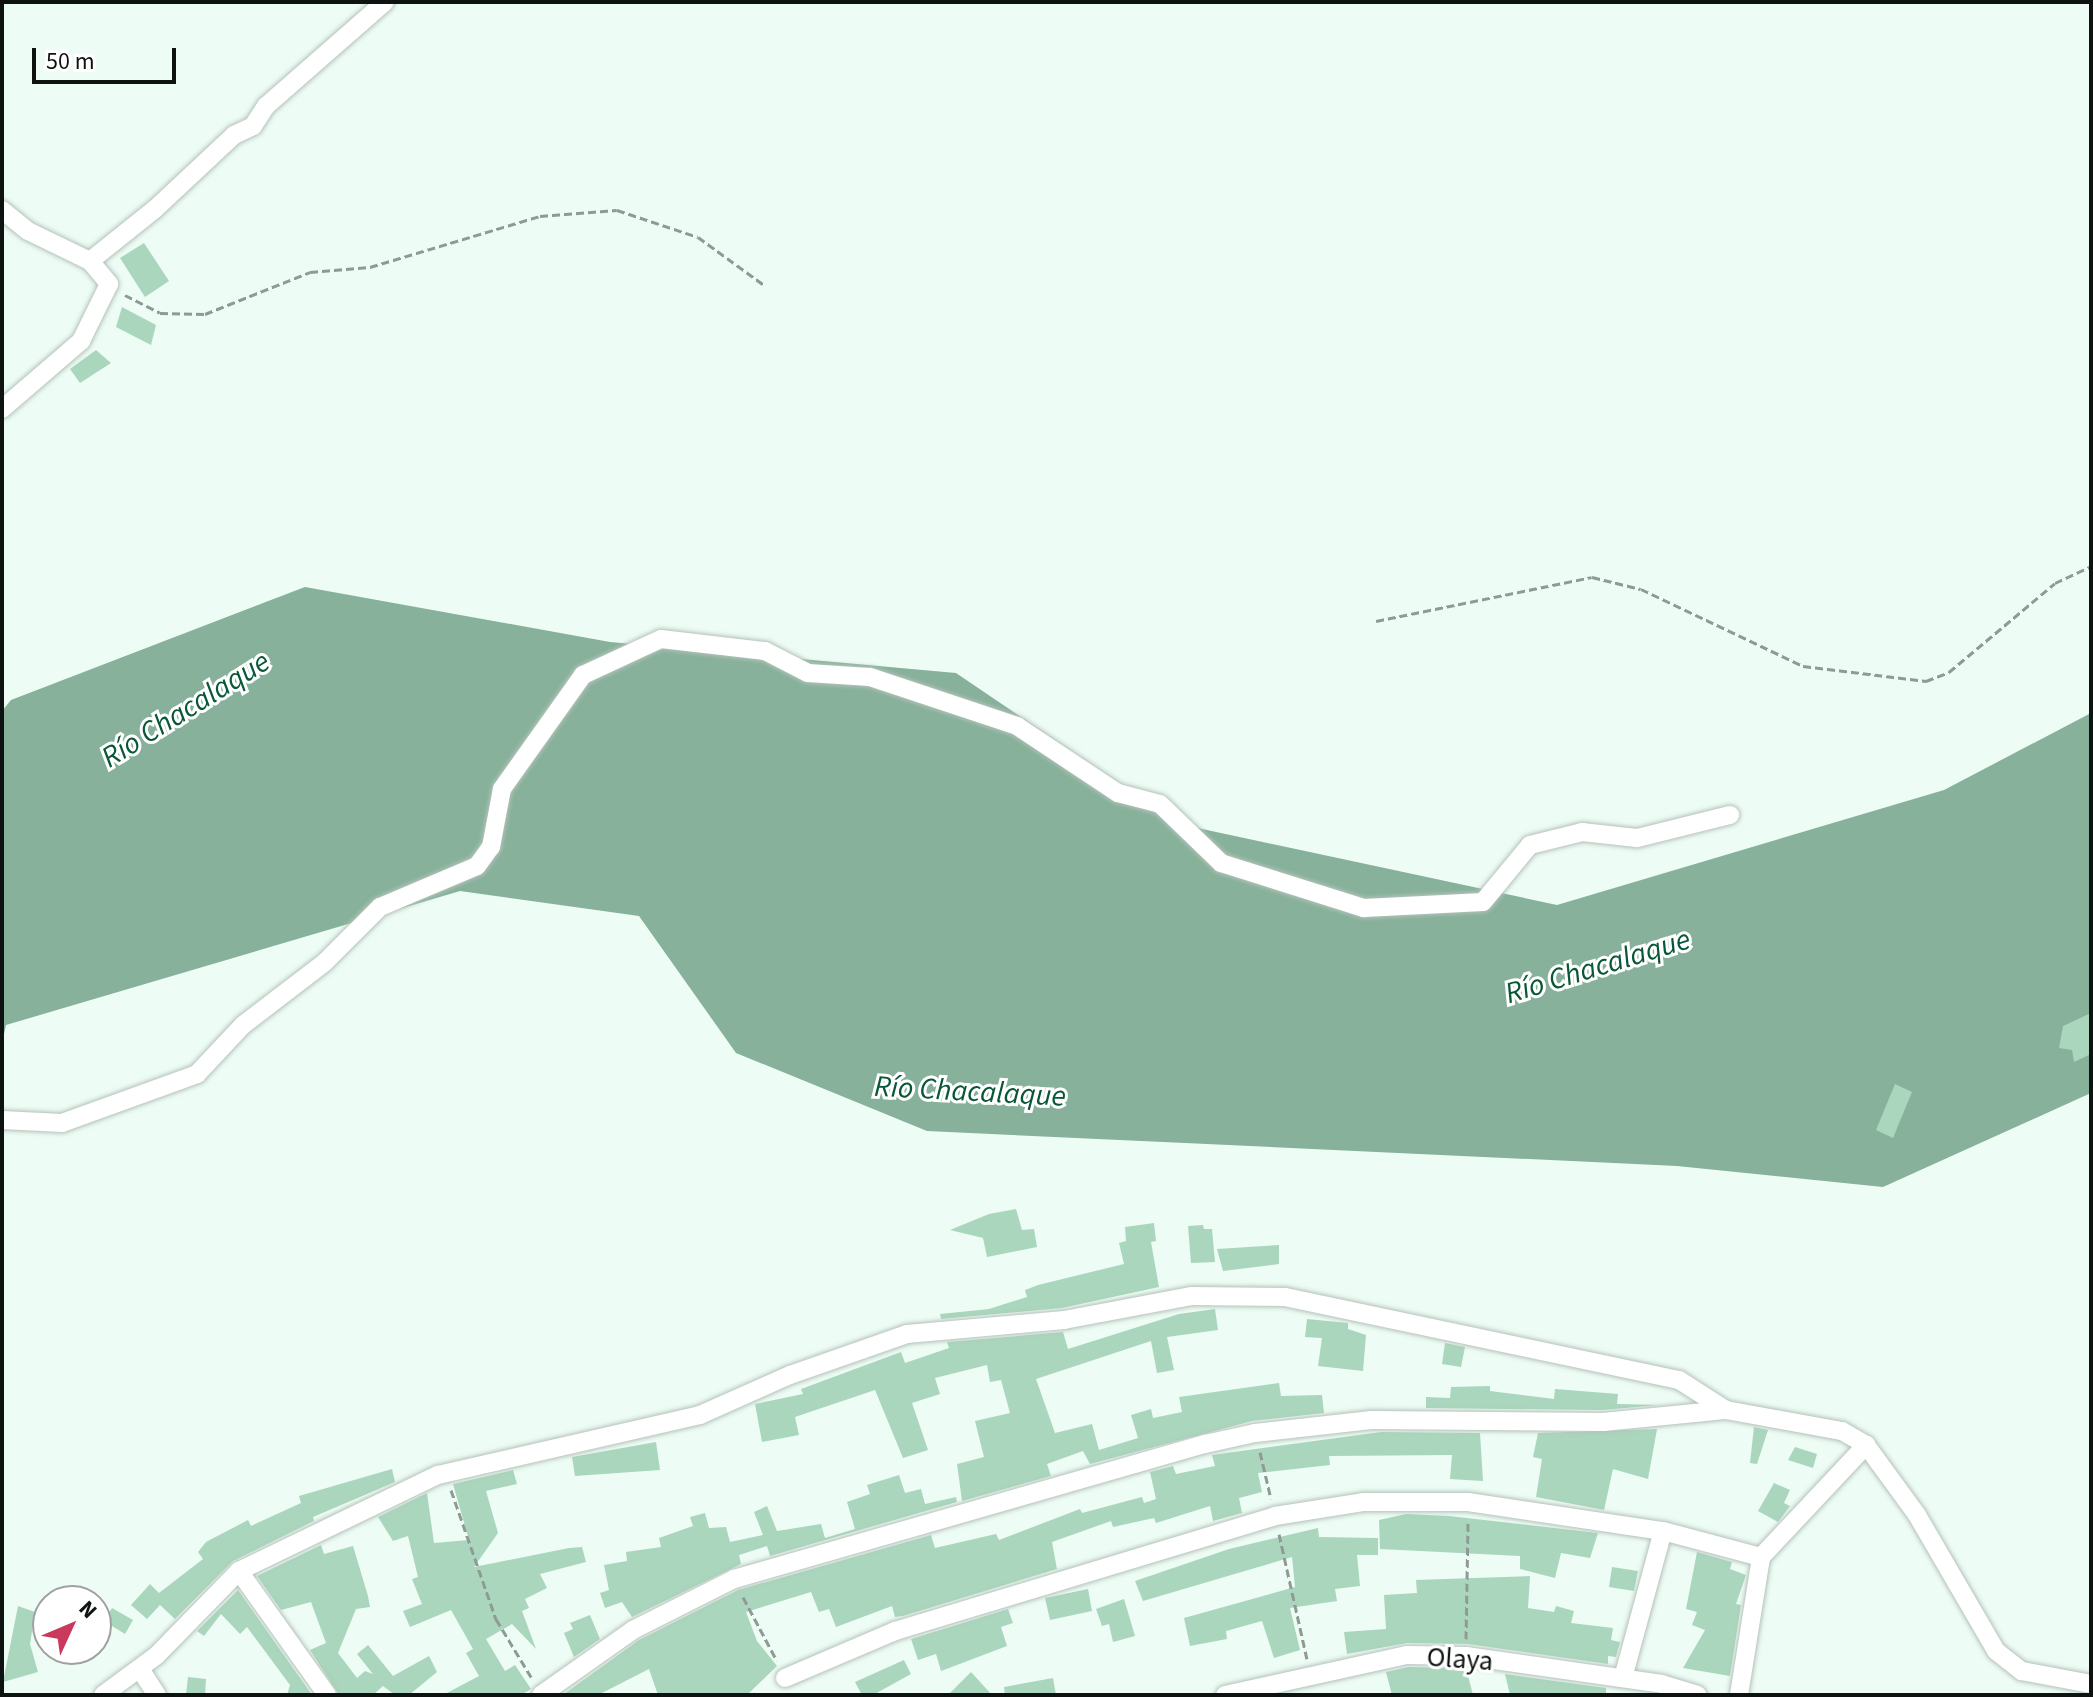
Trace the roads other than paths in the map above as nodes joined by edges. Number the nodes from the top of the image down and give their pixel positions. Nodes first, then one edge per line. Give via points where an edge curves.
1 (385, 2) edge
2 (2, 210) edge
3 (90, 261) junction
4 (2, 409) edge
5 (1730, 815) dead end
6 (2, 1120) edge
7 (1726, 1410) junction
8 (1866, 1445) junction
9 (1663, 1531) junction
10 (1761, 1557) junction
11 (239, 1571) junction
12 (140, 1669) junction
13 (785, 1678) road end
14 (1623, 1678) junction
15 (2091, 1684) edge
16 (103, 1695) edge
17 (157, 1695) edge
18 (327, 1695) edge
19 (542, 1695) edge
20 (1225, 1695) edge
21 (1697, 1695) edge
22 (1739, 1695) edge

1 - 3 street via 266,106 253,126 234,135
2 - 3 street via 28,231
3 - 4 street via 109,284 89,332
5 - 6 street via 1637,838 1582,832 1530,845 1483,902 1364,908 1221,863 1160,804 1118,793 1017,726 870,677 808,673 765,651 661,639 583,675 502,789 491,847 477,866 380,907 325,962 243,1025 197,1074 62,1123
7 - 8 street via 1842,1431
7 - 11 street via 1679,1380 1648,1373 1285,1297 1191,1296 1064,1320 907,1334 790,1375 700,1415 438,1475
7 - 19 street via 1603,1422 1371,1420 1255,1433 734,1579 633,1630
8 - 10 street
8 - 15 street via 1917,1515 1996,1651 2022,1671
9 - 10 street
9 - 13 street via 1468,1502 1363,1502 1275,1516 895,1631
9 - 14 street
10 - 22 street
11 - 12 street
11 - 18 street
12 - 16 street
12 - 17 street
14 - 20 street, Olaya via 1466,1656 1407,1655
14 - 21 street, Olaya

